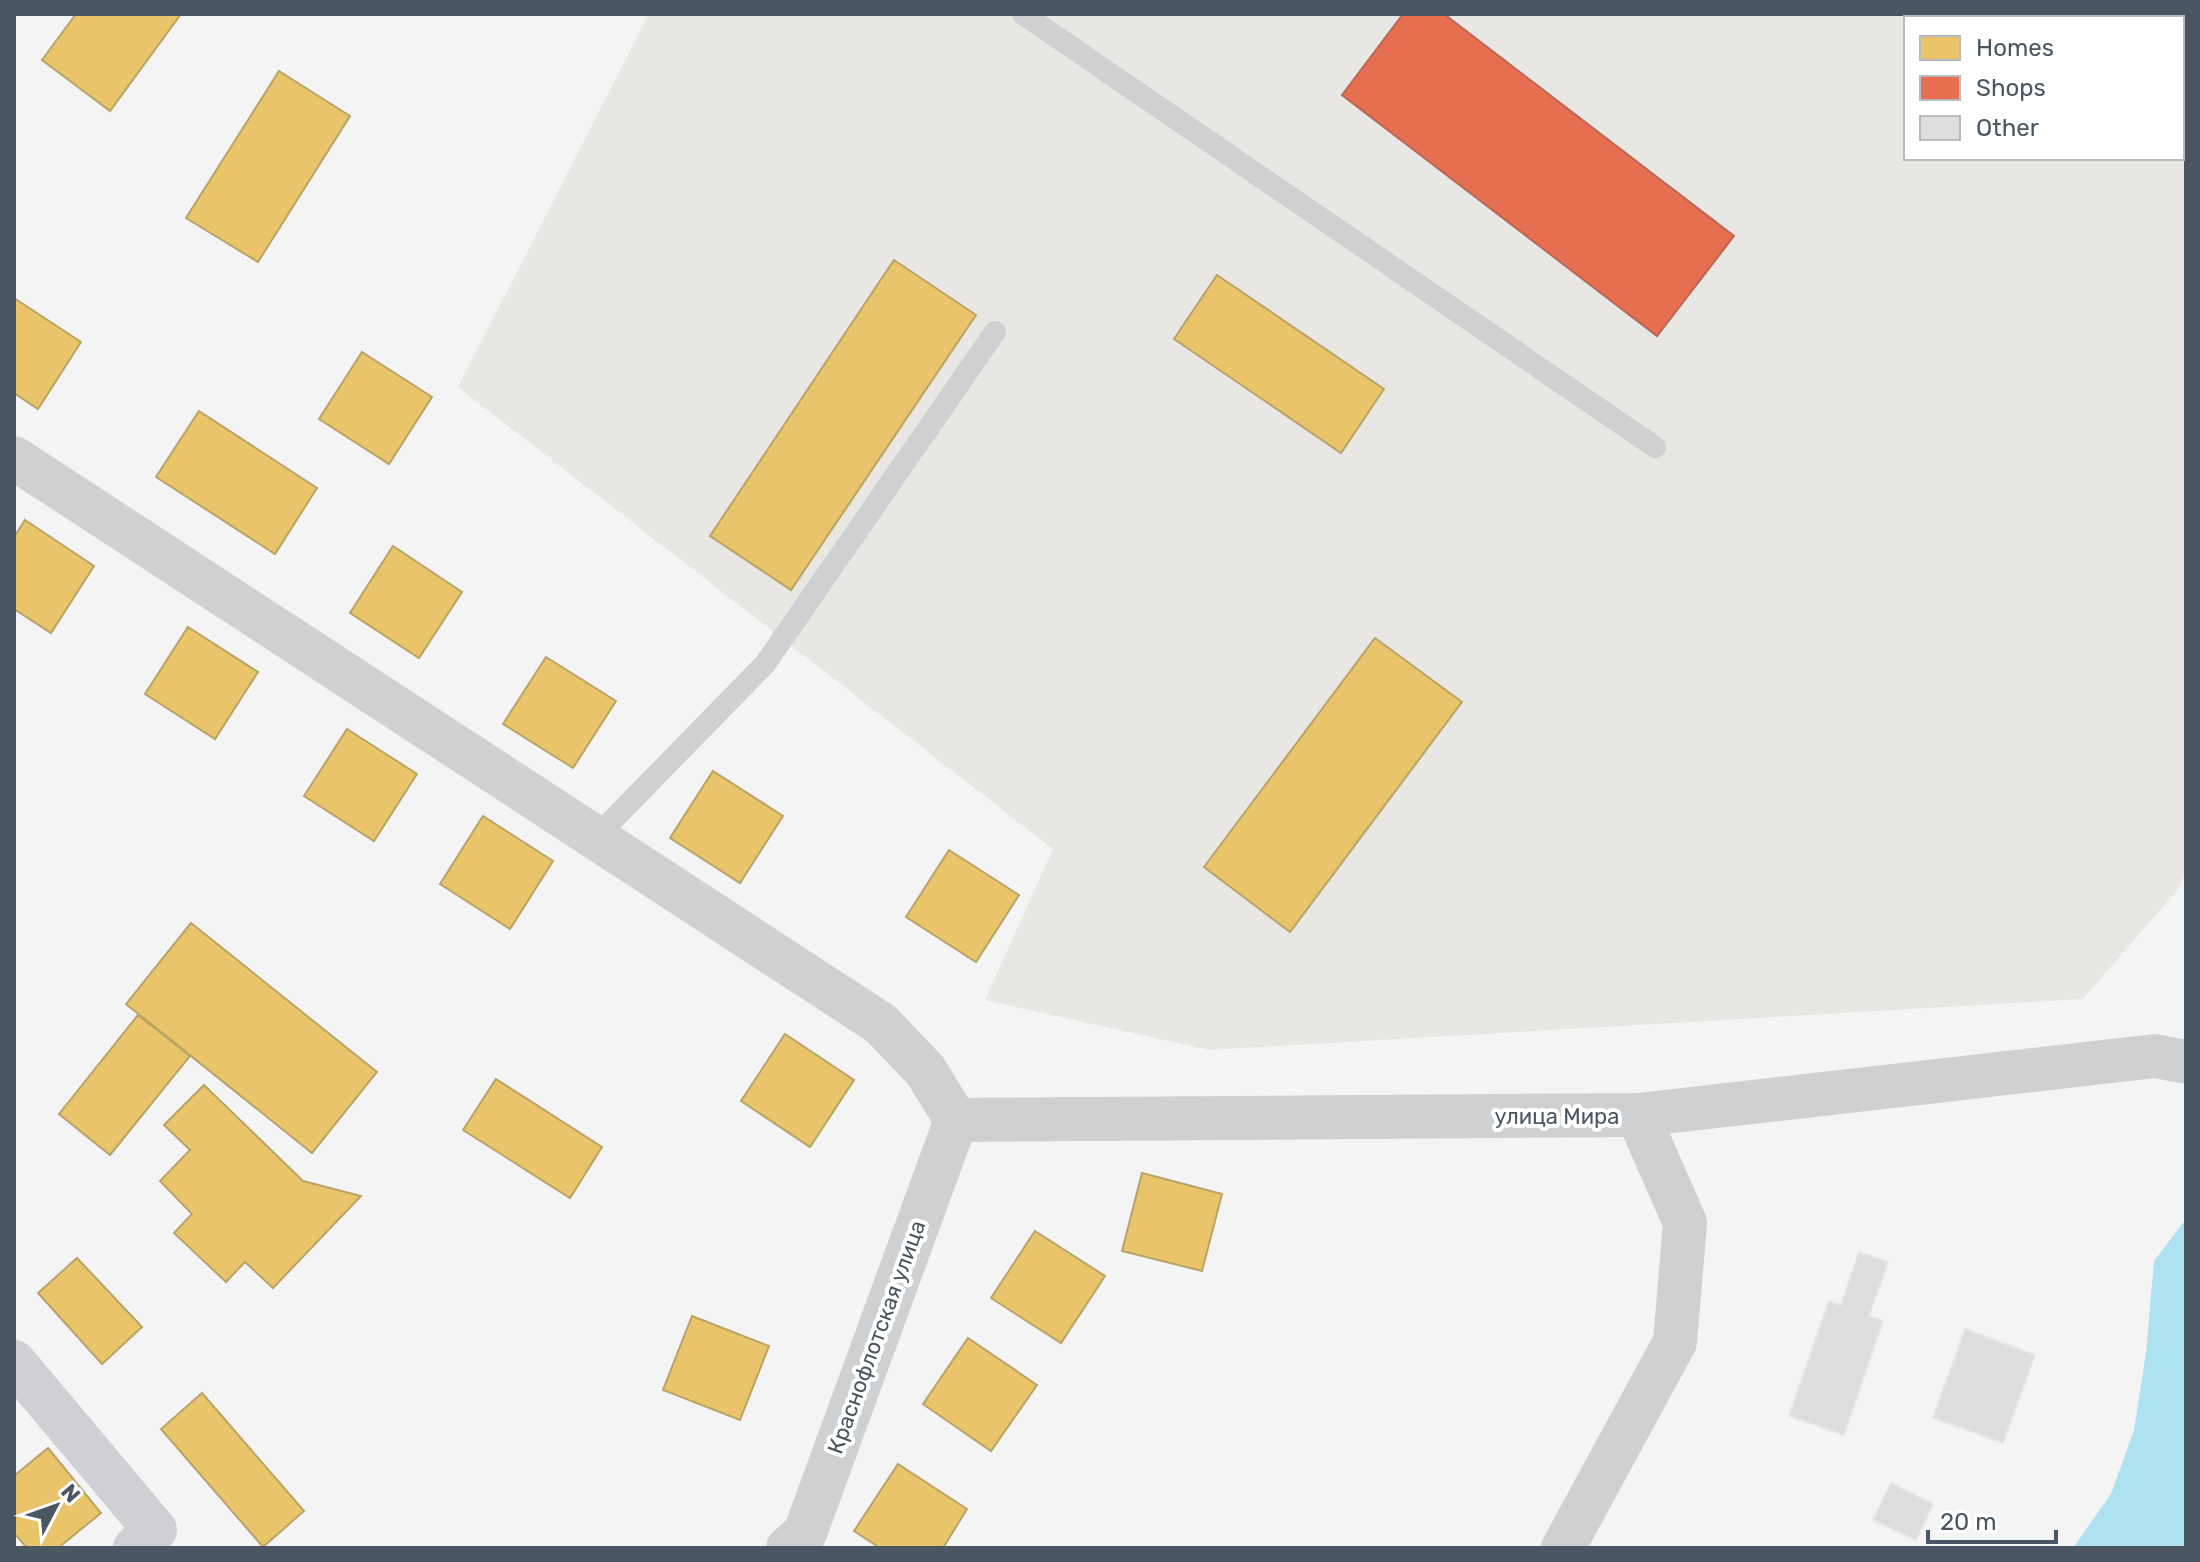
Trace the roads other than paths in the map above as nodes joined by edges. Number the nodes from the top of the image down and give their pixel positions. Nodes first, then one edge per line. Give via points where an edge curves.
1 (1023, 14) edge
2 (995, 332) dead end
3 (1655, 447) dead end
4 (14, 458) edge
5 (595, 838) junction
6 (2170, 1059) edge
7 (1638, 1115) junction
8 (956, 1120) junction
9 (14, 1362) edge
10 (153, 1542) edge
11 (788, 1548) edge
12 (1563, 1548) edge

1 - 3 lane
2 - 5 lane via 765,664
4 - 5 street
5 - 8 street via 881,1024 925,1070
6 - 7 street, улица Мира
7 - 8 street, улица Мира
7 - 12 street via 1685,1223 1675,1342
8 - 11 street, Краснофлотская улица via 805,1533
9 - 10 street

